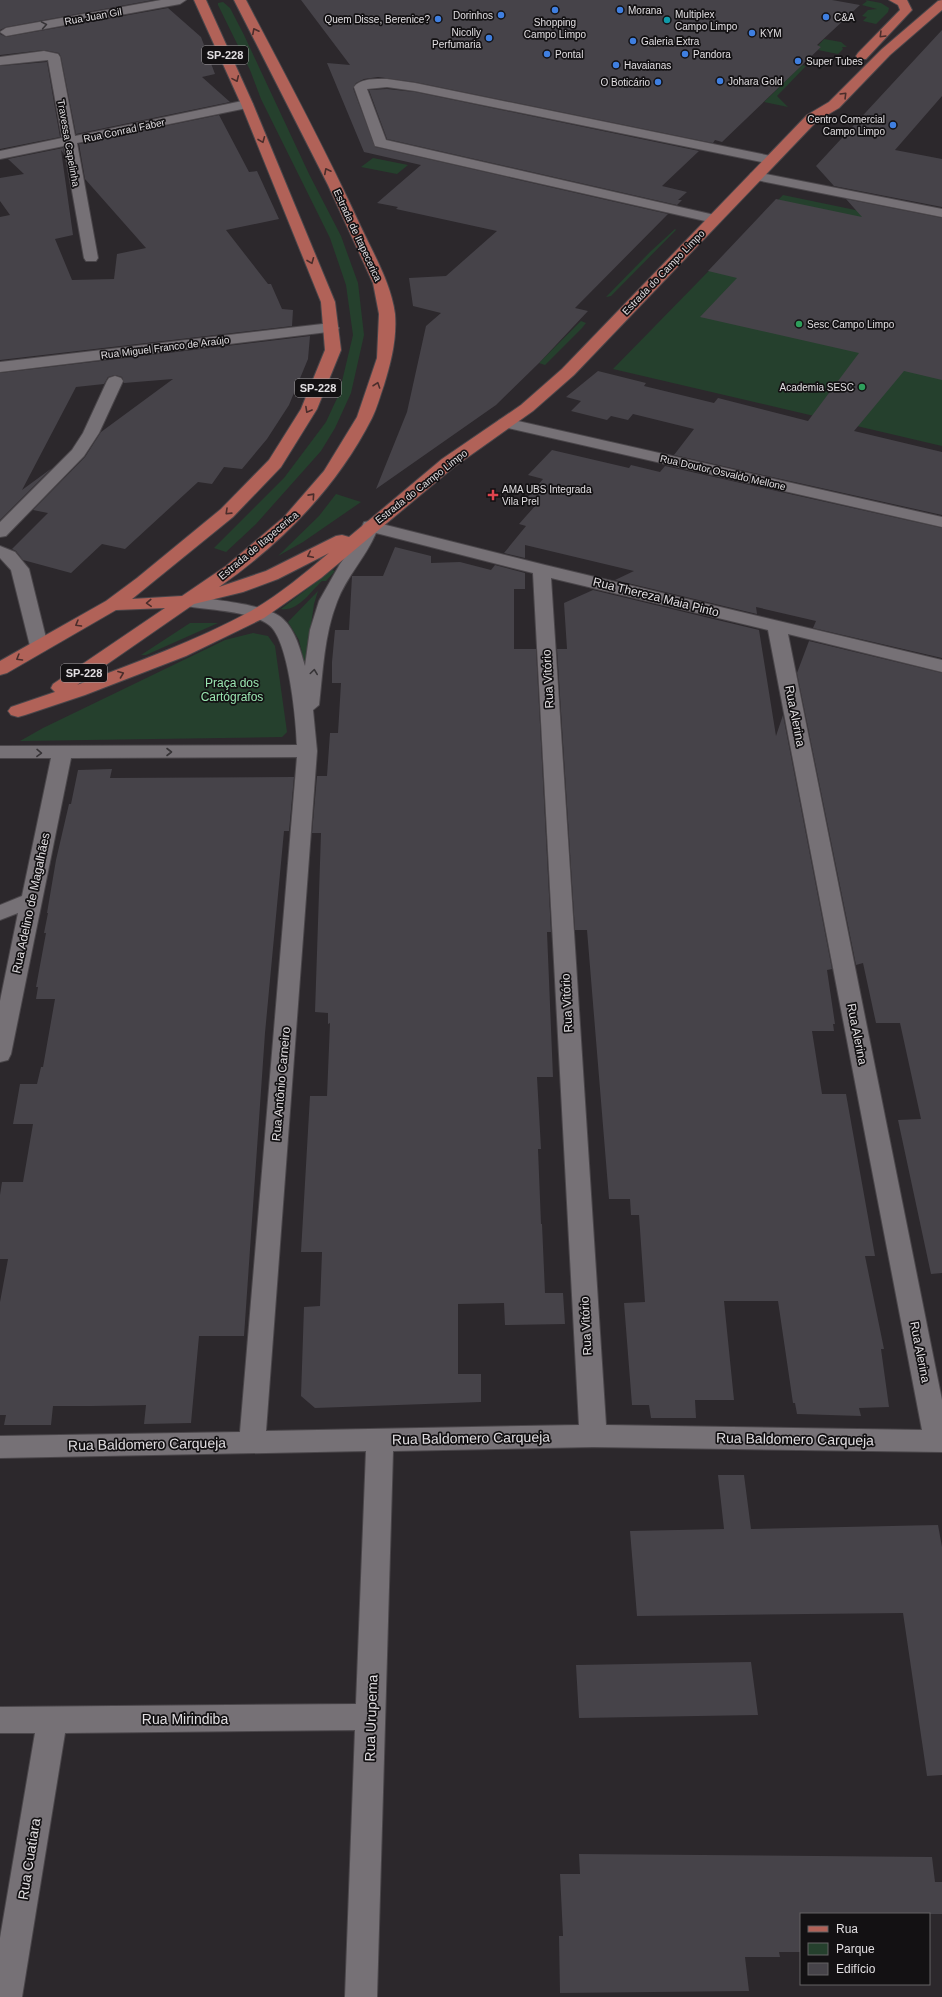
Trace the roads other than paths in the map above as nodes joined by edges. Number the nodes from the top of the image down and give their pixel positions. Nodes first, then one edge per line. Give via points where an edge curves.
1 (180, 0) edge
2 (200, 0) edge
3 (240, 0) edge
4 (895, 0) edge
5 (927, 0) edge
6 (942, 4) edge
7 (3, 28) edge
8 (19, 48) junction
9 (0, 61) edge
10 (853, 64) dead end
11 (820, 99) dead end
12 (248, 104) junction
13 (812, 118) junction
14 (69, 141) junction
15 (0, 155) edge
16 (771, 160) junction
17 (756, 176) junction
18 (942, 213) edge
19 (714, 219) junction
20 (91, 258) dead end
21 (331, 328) junction
22 (0, 367) edge
23 (114, 381) dead end
24 (505, 423) junction
25 (942, 522) edge
26 (370, 526) junction
27 (0, 532) edge
28 (0, 551) edge
29 (542, 570) junction
30 (186, 601) junction
31 (112, 605) junction
32 (258, 614) junction
33 (777, 627) junction
34 (39, 646) junction
35 (942, 666) edge
36 (0, 670) edge
37 (18, 711) junction
38 (0, 717) edge
39 (306, 725) junction
40 (0, 752) edge
41 (307, 752) junction
42 (62, 753) junction
43 (31, 900) junction
44 (0, 913) edge
45 (0, 1054) edge
46 (593, 1436) junction
47 (380, 1439) junction
48 (940, 1441) edge
49 (252, 1442) junction
50 (0, 1447) edge
51 (371, 1717) junction
52 (0, 1720) edge
53 (52, 1720) junction
54 (6, 1997) edge
55 (361, 1997) edge

7 -> 1 street, Rua Juan Gil
2 -> 12 main road, SP-228
30 -> 3 main road, Estrada de Itapecerica / SP-228 via 232,570 290,521 321,487 365,417 384,358 387,338 386,314 380,283 335,185
4 -> 10 main road via 906,6 904,14
5 - 6 main road
13 -> 6 main road, Estrada do Campo Limpo via 834,105 886,52
7 - 8 street
8 - 9 street
8 - 14 street, Travessa Capelinha via 54,57
11 - 13 main road
12 - 14 street, Rua Conrad Faber
12 -> 21 main road, SP-228 via 328,302
13 - 16 main road, Estrada do Campo Limpo
14 - 15 street, Rua Conrad Faber
14 - 20 street, Travessa Capelinha
16 - 17 main road, Estrada do Campo Limpo
16 - 19 street via 415,87 374,83 360,87 380,142
17 - 18 street
17 - 19 main road, Estrada do Campo Limpo
19 - 24 main road, Estrada do Campo Limpo via 568,372 527,408
21 - 22 street, Rua Miguel Franco de Araújo
21 -> 31 main road, SP-228 via 333,350 321,382 309,409 274,462 227,513
23 - 27 street via 91,433 78,453
24 - 25 street, Rua Doutor Osvaldo Mellone
24 - 26 main road, Estrada do Campo Limpo via 448,463
26 - 29 street, Rua Thereza Maia Pinto
26 -> 30 main road, Estrada do Campo Limpo via 272,575 237,588
26 - 32 main road, Estrada do Campo Limpo via 315,574
39 -> 26 street, Rua Antônio Carneiro via 319,630 328,601 362,546
28 - 34 street via 9,556 20,569
29 - 33 street, Rua Thereza Maia Pinto
29 - 46 street, Rua Vitório
30 -> 31 main road, Estrada do Campo Limpo
30 - 32 street, Rua Antônio Carneiro
30 - 37 main road, Estrada de Itapecerica / SP-228 via 72,681
31 -> 34 main road, SP-228
37 -> 32 main road, Estrada do Campo Limpo via 179,652
32 - 39 street, Rua Antônio Carneiro via 278,624 285,635 296,669
33 - 35 street, Rua Thereza Maia Pinto
33 - 48 street, Rua Alerina
34 -> 36 main road, SP-228
37 - 38 main road, Estrada de Itapecerica / SP-228
39 - 41 street, Rua Antônio Carneiro
40 -> 42 street
42 -> 41 street
41 - 49 street, Rua Antônio Carneiro
42 - 43 street, Rua Adelino de Magalhães
43 - 44 street
43 - 45 street, Rua Adelino de Magalhães
46 - 47 street, Rua Baldomero Carqueja
46 - 48 street, Rua Baldomero Carqueja
47 - 49 street, Rua Baldomero Carqueja
47 - 51 street, Rua Urupema
49 - 50 street, Rua Baldomero Carqueja
51 - 53 street, Rua Mirindiba
51 - 55 street, Rua Urupema
52 - 53 street, Rua Mirindiba
53 - 54 street, Rua Cuatiara

